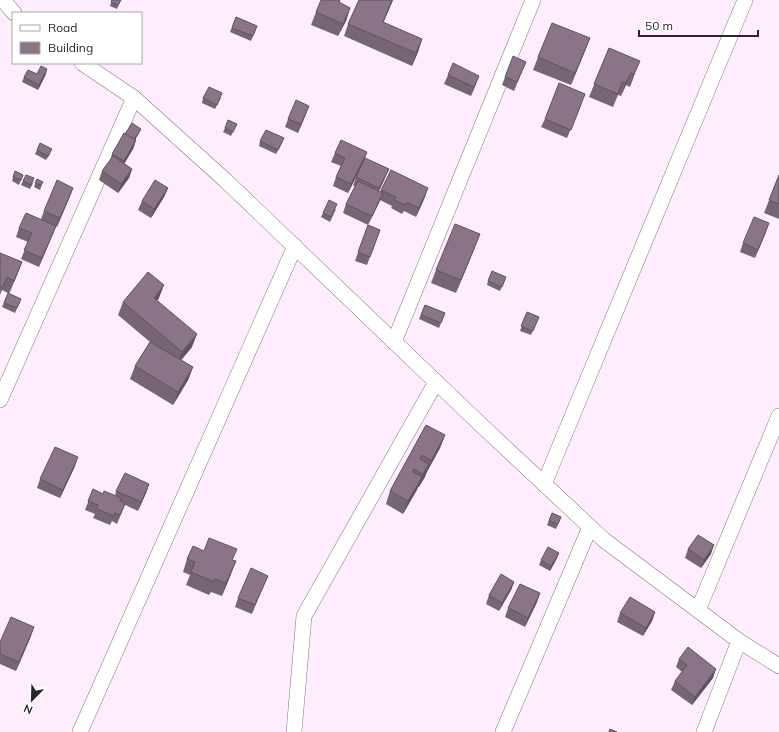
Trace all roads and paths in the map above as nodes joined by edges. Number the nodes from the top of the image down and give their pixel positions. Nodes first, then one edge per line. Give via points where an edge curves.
1 (3, 0) edge
2 (533, 0) edge
3 (745, 0) edge
4 (13, 12) edge
5 (83, 64) edge
6 (134, 98) junction
7 (295, 246) junction
8 (394, 342) junction
9 (436, 382) junction
10 (0, 400) edge
11 (779, 416) edge
12 (544, 484) junction
13 (590, 527) junction
14 (698, 610) junction
15 (739, 640) junction
16 (779, 666) edge
17 (80, 732) edge
18 (294, 732) edge
19 (503, 732) edge
20 (704, 732) edge

1 - 4 street
2 - 8 street
3 - 12 street
5 - 6 street
6 - 7 street
6 - 10 street
7 - 8 street
7 - 17 street
8 - 9 street
9 - 12 street
9 - 18 street via 304,616
11 - 14 street
12 - 13 street
13 - 14 street
13 - 19 street
14 - 15 street
15 - 16 street
15 - 20 street

